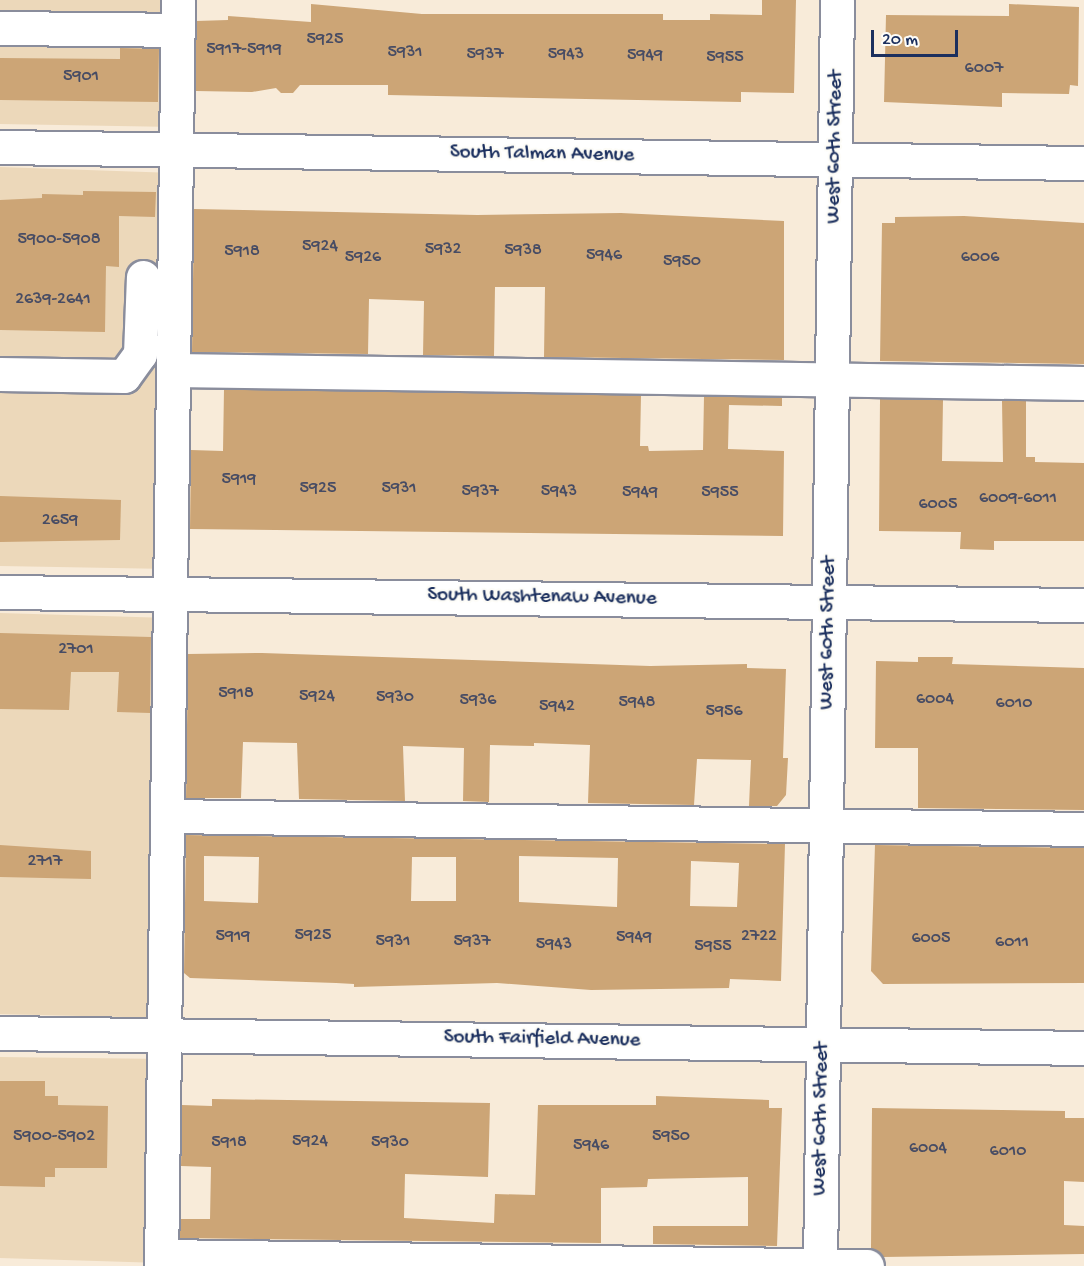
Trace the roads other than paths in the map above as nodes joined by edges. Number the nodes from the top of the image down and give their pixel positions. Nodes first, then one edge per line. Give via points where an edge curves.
1 (837, 0) edge
2 (177, 15) edge
3 (0, 28) edge
4 (0, 147) edge
5 (176, 149) junction
6 (836, 159) junction
7 (1084, 163) edge
8 (142, 277) dead end
9 (140, 354) junction
10 (173, 362) junction
11 (0, 374) edge
12 (832, 379) junction
13 (1084, 383) edge
14 (0, 592) edge
15 (170, 594) junction
16 (829, 601) junction
17 (1084, 605) edge
18 (167, 816) junction
19 (826, 825) junction
20 (1084, 829) edge
21 (0, 1032) edge
22 (164, 1035) junction
23 (823, 1044) junction
24 (1084, 1048) edge
25 (161, 1261) edge
26 (820, 1266) edge
27 (867, 1266) edge

1 - 6 street, West 60th Street
2 - 3 street
2 - 5 street
4 - 5 street, South Talman Avenue
5 - 6 street, South Talman Avenue
5 - 10 street
6 - 7 street, South Talman Avenue
6 - 12 street, West 60th Street
8 - 9 street
9 - 10 street
9 - 11 street via 124,376
10 - 12 street
10 - 15 street
12 - 13 street
12 - 16 street, West 60th Street
14 - 15 street, South Washtenaw Avenue
15 - 16 street, South Washtenaw Avenue
15 - 18 street
16 - 17 street, South Washtenaw Avenue
16 - 19 street, West 60th Street
18 - 19 street
18 - 22 street
19 - 20 street
19 - 23 street, West 60th Street
21 - 22 street, South Fairfield Avenue
22 - 23 street, South Fairfield Avenue
22 - 25 street
23 - 24 street, South Fairfield Avenue
23 - 26 street, West 60th Street
25 - 26 street
26 - 27 street

